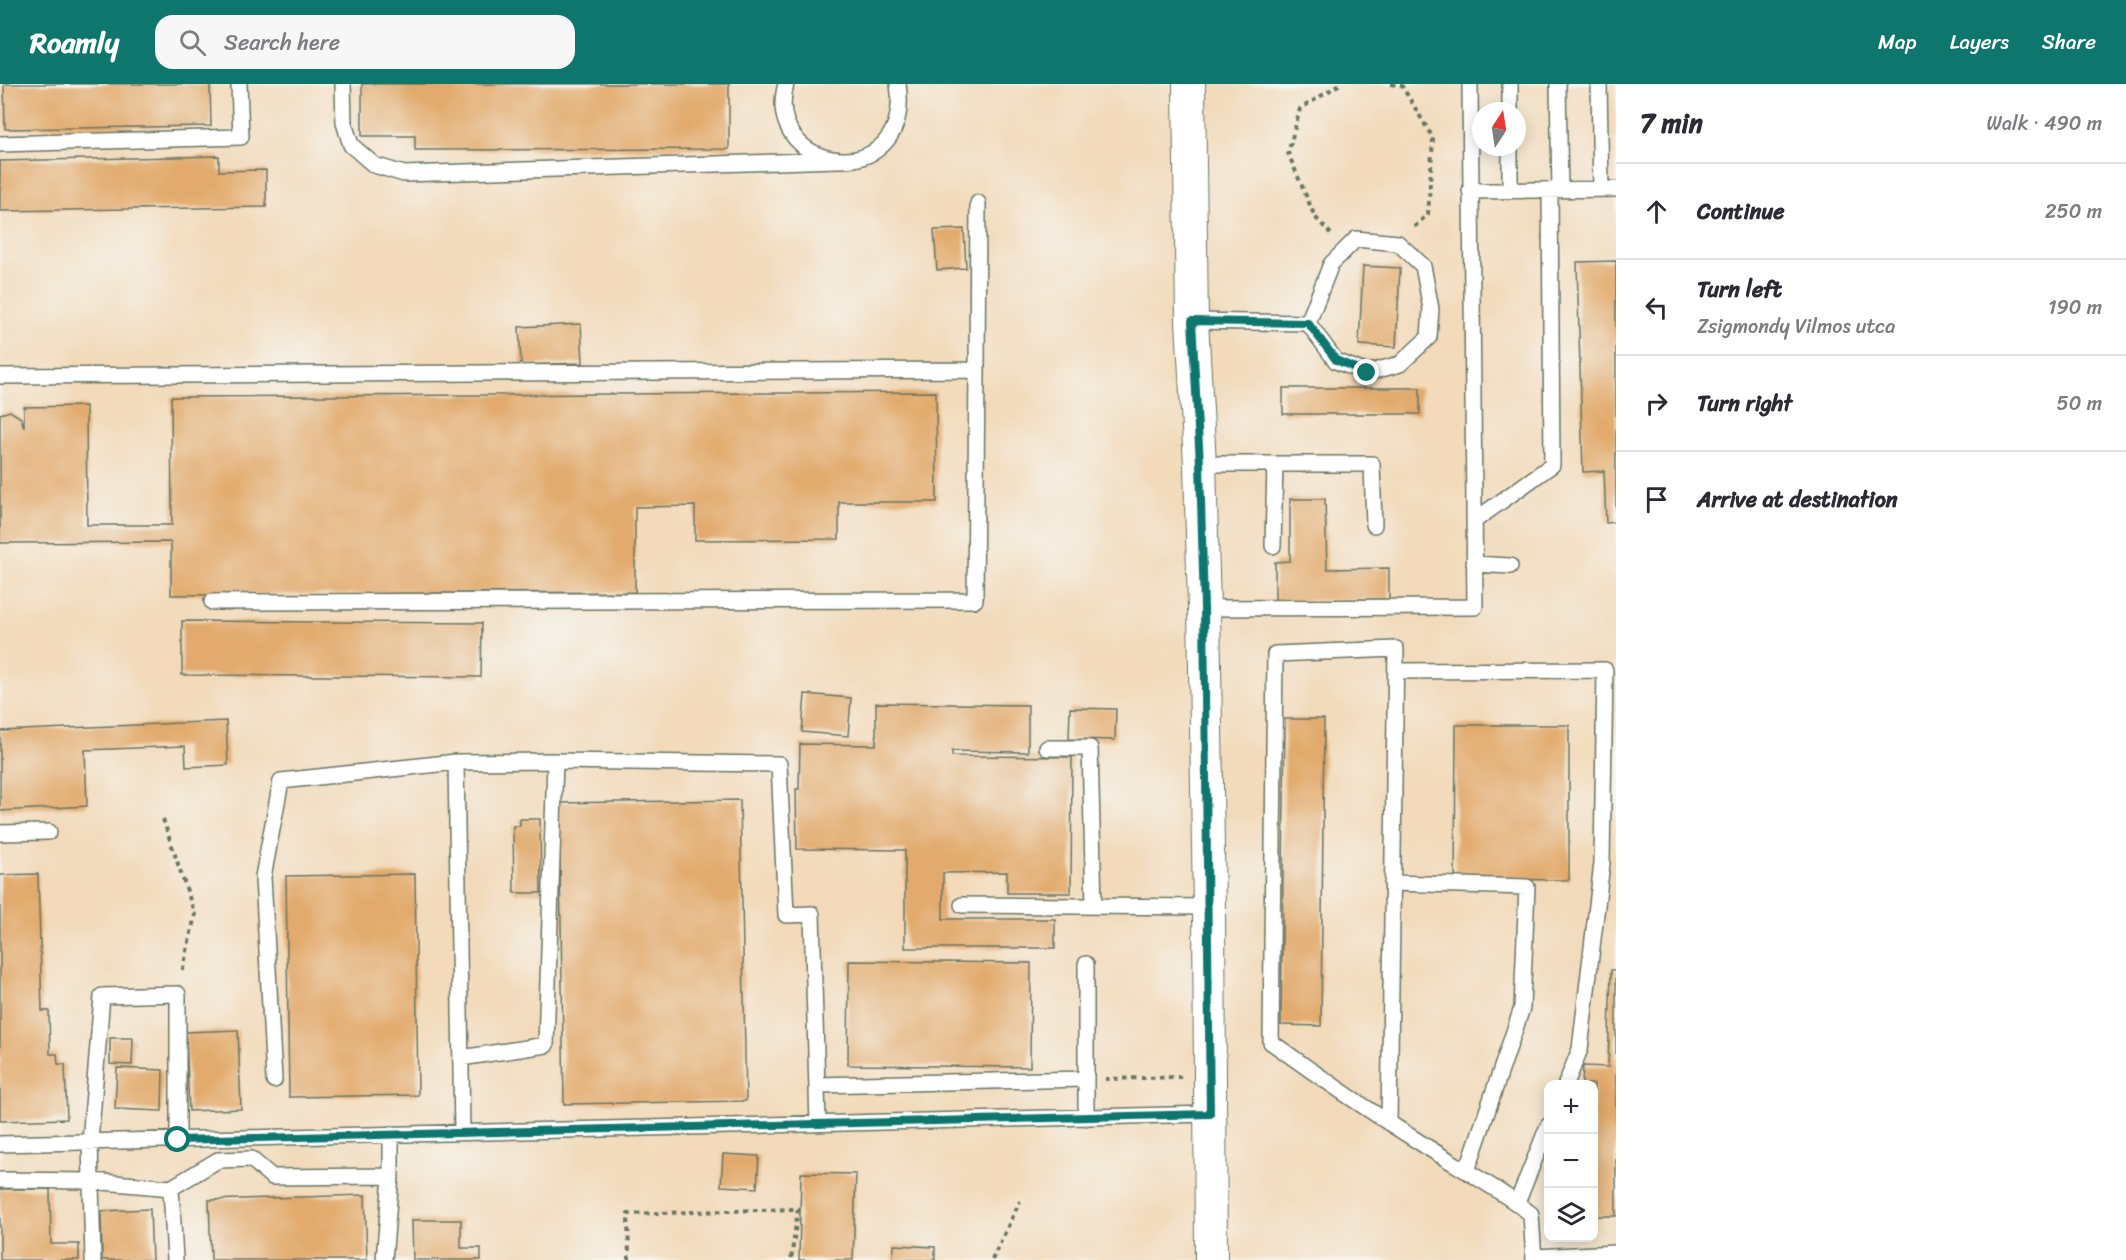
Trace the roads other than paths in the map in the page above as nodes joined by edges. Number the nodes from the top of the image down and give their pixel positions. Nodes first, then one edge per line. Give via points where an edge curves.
1 (239, 84) edge
2 (343, 84) edge
3 (786, 84) edge
4 (898, 84) edge
5 (1190, 84) edge
6 (1470, 84) edge
7 (1510, 84) edge
8 (1558, 84) edge
9 (1599, 84) edge
10 (1510, 102) edge
11 (0, 144) edge
12 (1510, 156) edge
13 (837, 160) junction
14 (1608, 189) edge
15 (1510, 190) junction
16 (1555, 190) junction
17 (1470, 191) junction
18 (978, 203) dead end
19 (1192, 321) junction
20 (1308, 323) junction
21 (977, 370) junction
22 (0, 376) edge
23 (1200, 464) junction
24 (1275, 465) junction
25 (1474, 521) junction
26 (1374, 525) dead end
27 (1274, 546) dead end
28 (1474, 564) junction
29 (1510, 566) dead end
30 (212, 602) dead end
31 (1204, 608) junction
32 (1611, 670) edge
33 (1395, 671) junction
34 (1047, 747) dead end
35 (555, 761) junction
36 (456, 762) junction
37 (49, 832) dead end
38 (0, 833) edge
39 (1609, 863) edge
40 (1392, 883) junction
41 (962, 905) dead end
42 (1094, 906) junction
43 (1209, 907) junction
44 (1086, 964) dead end
45 (461, 1058) junction
46 (1086, 1079) junction
47 (274, 1080) dead end
48 (1568, 1080) edge
49 (817, 1085) junction
50 (1210, 1114) junction
51 (1086, 1118) junction
52 (1389, 1123) junction
53 (818, 1124) junction
54 (462, 1132) junction
55 (391, 1134) junction
56 (1545, 1134) edge
57 (178, 1140) junction
58 (90, 1142) junction
59 (0, 1144) edge
60 (1467, 1171) junction
61 (391, 1176) junction
62 (0, 1180) edge
63 (92, 1181) junction
64 (171, 1188) junction
65 (1517, 1203) junction
66 (1616, 1253) edge
67 (1534, 1258) edge
68 (93, 1260) edge
69 (175, 1260) edge
70 (384, 1260) edge
71 (1211, 1260) edge

1 - 11 lane via 241,137
2 - 13 lane via 344,123 351,145 374,165 404,174
3 - 13 lane via 784,114 791,132 818,156
4 - 13 lane via 901,104 887,140 864,156
5 - 19 street
6 - 17 lane
7 - 10 lane
8 - 16 lane
9 - 14 lane
12 - 15 lane
14 - 16 lane
15 - 16 lane
15 - 17 lane
16 - 25 lane via 1552,465
17 - 25 lane
18 - 21 lane
19 - 20 lane
19 - 23 street
20 - 20 lane via 1336,360 1367,373 1400,364 1429,337 1431,309 1423,266 1398,243 1356,239 1331,264
21 - 22 lane
21 - 30 lane via 975,600
23 - 24 lane
23 - 31 street
24 - 26 lane via 1372,464
24 - 27 lane
25 - 28 lane
28 - 29 lane
28 - 31 lane via 1474,608
31 - 43 street
32 - 33 lane
32 - 39 lane
33 - 40 lane
33 - 52 lane via 1396,649 1275,654 1271,1042
34 - 42 lane via 1090,748
35 - 36 lane
35 - 45 lane via 546,1045
35 - 49 lane via 779,764 786,915 812,914
36 - 45 lane
36 - 47 lane via 281,781 263,877
37 - 38 lane
39 - 48 lane via 1580,1049
40 - 52 lane
40 - 60 lane via 1527,887 1522,1008
41 - 42 lane
42 - 43 lane
43 - 50 street
44 - 46 lane
45 - 54 lane
46 - 49 lane
46 - 51 lane
49 - 53 lane
50 - 51 lane
50 - 71 street
51 - 53 lane
52 - 60 lane
53 - 54 lane
54 - 55 lane
55 - 57 lane
55 - 61 lane
56 - 65 lane
57 - 58 lane
57 - 58 lane via 178,994 102,996
58 - 59 lane
58 - 63 lane
60 - 65 lane
61 - 64 lane via 272,1177 251,1159 218,1160
61 - 70 lane
62 - 63 lane
63 - 64 lane
63 - 68 lane
64 - 69 lane
65 - 67 lane via 1531,1214
66 - 67 lane

